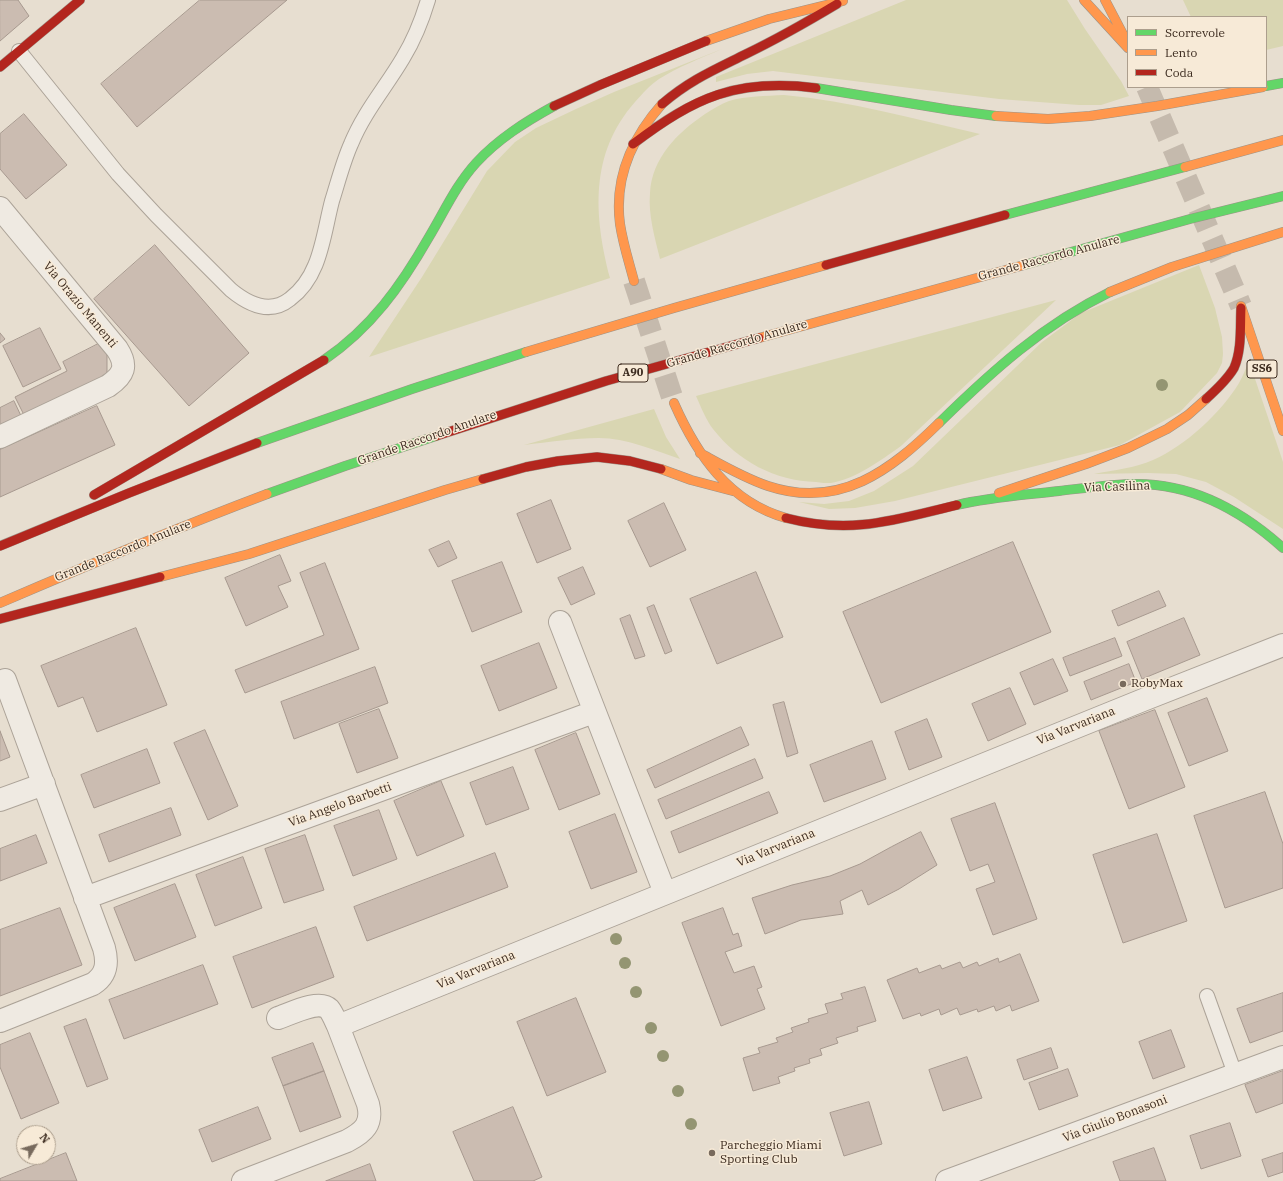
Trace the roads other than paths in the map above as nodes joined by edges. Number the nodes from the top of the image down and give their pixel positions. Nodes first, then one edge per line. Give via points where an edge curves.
1 (80, 0) edge
2 (428, 0) edge
3 (844, 0) edge
4 (1084, 0) edge
5 (1105, 0) edge
6 (1127, 42) edge
7 (1127, 47) edge
8 (19, 51) junction
9 (0, 67) edge
10 (1283, 83) edge
11 (1267, 87) edge
12 (1259, 88) edge
13 (1283, 140) edge
14 (633, 144) junction
15 (1283, 196) edge
16 (0, 208) edge
17 (1283, 232) edge
18 (634, 281) tunnel mouth
19 (674, 403) tunnel mouth
20 (1283, 431) edge
21 (0, 437) edge
22 (700, 453) junction
23 (733, 491) junction
24 (974, 501) junction
25 (24, 536) junction
26 (0, 546) edge
27 (1283, 548) edge
28 (0, 603) edge
29 (0, 619) edge
30 (560, 622) dead end
31 (1283, 645) edge
32 (5, 680) dead end
33 (594, 712) junction
34 (44, 784) junction
35 (0, 800) edge
36 (665, 893) junction
37 (85, 898) junction
38 (1207, 996) dead end
39 (278, 1018) dead end
40 (0, 1021) edge
41 (338, 1026) junction
42 (1283, 1057) edge
43 (1235, 1074) junction
44 (243, 1181) edge
45 (947, 1181) edge

1 - 8 main road
2 - 8 lane via 411,45 351,143 314,268 290,300 269,308 248,302 231,290 156,215 103,156
3 - 14 main road via 779,38 678,90 652,116
3 - 25 main road via 792,12 741,28 564,101 507,134 485,153 468,173 400,283 371,319 339,350
4 - 7 main road
5 - 6 main road
8 - 9 main road
10 - 11 main road
12 - 14 main road via 1099,115 1037,119 977,114 822,88 764,85 718,94 697,102 668,118
13 - 25 main road via 828,264 580,335 354,408 248,446
14 - 18 main road via 623,174 619,203 622,235
15 - 28 main road, Grande Raccordo Anulare / A90 via 1055,256 606,381 496,415 244,503
16 - 21 street, Via Orazio Manenti via 118,349 123,370 108,386
17 - 22 main road via 1143,277 1067,314 1004,362 904,454 860,484 822,494 792,492 742,475
19 - 22 main road
20 - 24 main road, SS6 via 1241,306 1239,346 1234,366 1226,379 1178,422 1156,435 1100,458
22 - 23 main road
23 - 24 main road via 753,504 778,515 812,524 837,527 876,524
23 - 29 main road via 630,461 597,457 551,462 445,490 249,554
24 - 27 main road, Via Casilina via 1112,485 1140,484 1176,488 1211,498 1250,520
25 - 26 main road
30 - 33 street
31 - 36 street, Via Varvariana
32 - 34 street
33 - 36 street
33 - 37 street, Via Angelo Barbetti
34 - 35 street
34 - 37 street
36 - 41 street, Via Varvariana
37 - 40 street via 105,952 106,967 102,977 83,989
38 - 43 lane
39 - 41 street via 322,1005 329,1009
41 - 44 street via 368,1104 369,1117 366,1127 357,1136 346,1141
42 - 43 street, Via Giulio Bonasoni
43 - 45 street, Via Giulio Bonasoni

